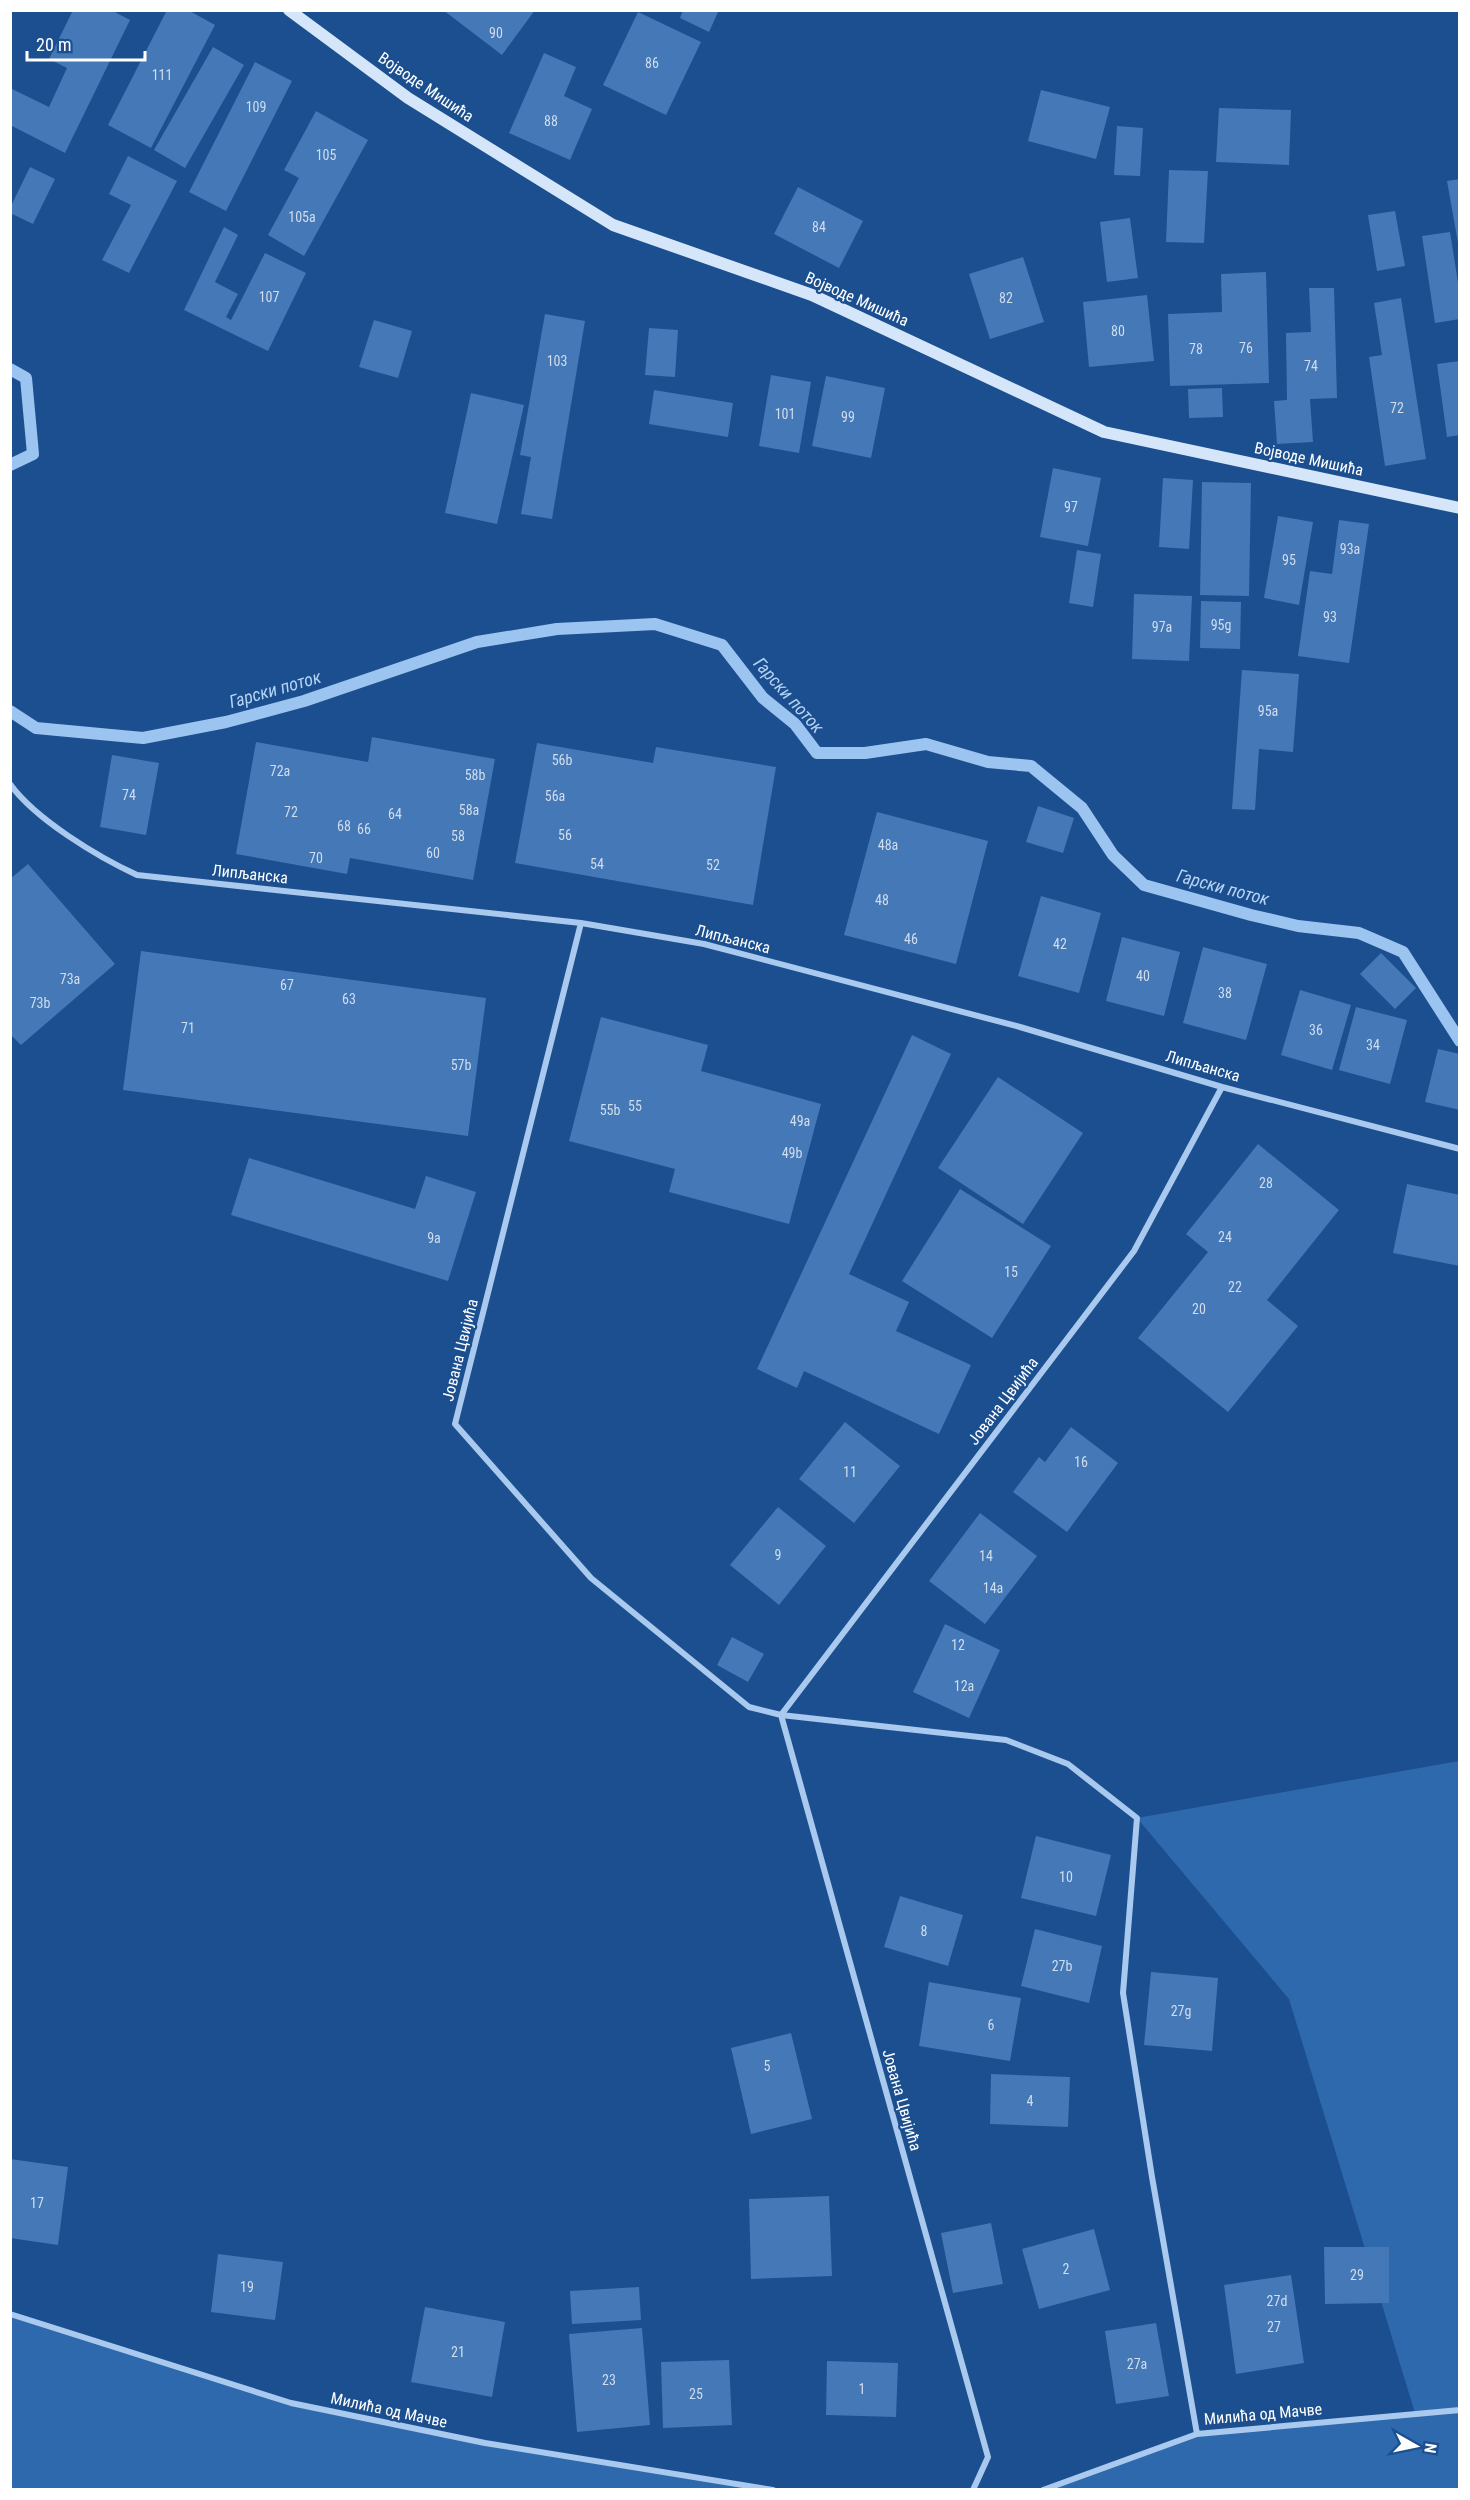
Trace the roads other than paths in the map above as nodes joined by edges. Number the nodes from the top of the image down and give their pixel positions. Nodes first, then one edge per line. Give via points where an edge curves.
1 (289, 10) edge
2 (1460, 508) edge
3 (10, 784) edge
4 (581, 923) junction
5 (1222, 1087) junction
6 (1460, 1149) edge
7 (781, 1715) junction
8 (10, 2314) edge
9 (1460, 2410) edge
10 (1197, 2434) junction
11 (773, 2490) edge
12 (973, 2490) edge
13 (1043, 2490) edge

1 - 2 street, Војводе Мишића via 408,98 613,225 812,295 1104,432
3 - 4 street, Липљанска via 19,796 73,839 137,875
4 - 5 street, Липљанска via 716,947 1020,1027
4 - 7 street, Јована Цвијића via 455,1424 591,1578 749,1707
5 - 6 street, Липљанска
5 - 7 street, Јована Цвијића via 1134,1251
7 - 10 street via 1006,1740 1068,1764 1137,1818 1123,1994
7 - 12 street, Јована Цвијића via 988,2457
8 - 11 street, Милића од Мачве via 291,2403 485,2443
9 - 10 street, Милића од Мачве
10 - 13 street, Милића од Мачве

